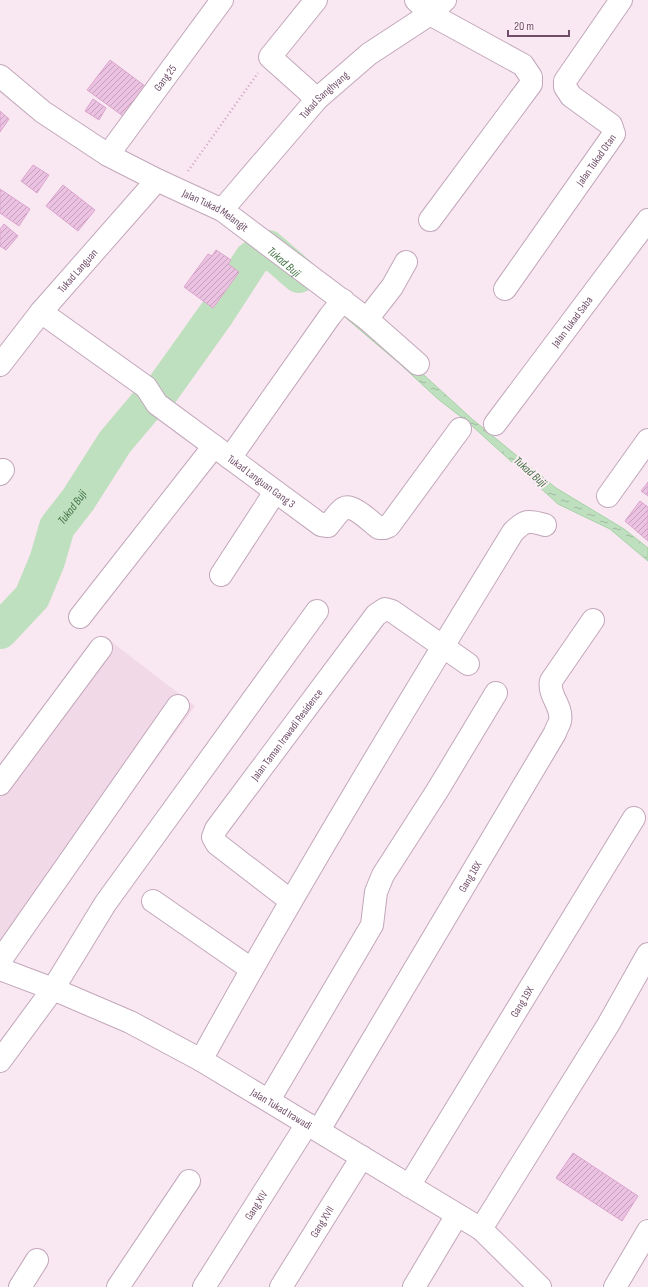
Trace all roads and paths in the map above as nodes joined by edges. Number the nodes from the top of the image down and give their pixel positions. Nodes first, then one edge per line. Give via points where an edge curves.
1 (222, 0) edge
2 (316, 0) edge
3 (621, 0) edge
4 (430, 4) edge
5 (270, 57) junction
6 (0, 76) edge
7 (317, 99) junction
8 (108, 155) junction
9 (167, 184) junction
10 (222, 210) junction
11 (430, 220) dead end
12 (648, 220) edge
13 (406, 262) dead end
14 (504, 289) dead end
15 (338, 306) junction
16 (41, 312) junction
17 (367, 319) junction
18 (418, 364) dead end
19 (0, 365) edge
20 (496, 424) dead end
21 (460, 429) dead end
22 (648, 440) edge
23 (222, 452) junction
24 (275, 492) junction
25 (608, 496) dead end
26 (545, 525) dead end
27 (221, 576) dead end
28 (317, 611) dead end
29 (80, 618) dead end
30 (593, 620) dead end
31 (443, 646) junction
32 (101, 648) dead end
33 (468, 664) dead end
34 (496, 693) dead end
35 (178, 706) dead end
36 (0, 784) edge
37 (634, 818) dead end
38 (153, 901) dead end
39 (291, 901) junction
40 (648, 954) edge
41 (0, 961) edge
42 (0, 969) edge
43 (251, 969) junction
44 (53, 989) junction
45 (201, 1060) junction
46 (0, 1061) edge
47 (269, 1100) junction
48 (313, 1127) junction
49 (362, 1157) junction
50 (189, 1181) dead end
51 (409, 1186) junction
52 (457, 1215) junction
53 (481, 1229) junction
54 (648, 1231) edge
55 (37, 1260) dead end
56 (20, 1287) edge
57 (118, 1287) edge
58 (204, 1287) edge
59 (281, 1287) edge
60 (414, 1287) edge
61 (540, 1287) edge
62 (615, 1287) edge

1 - 8 street, Gang 25
2 - 5 street
3 - 14 street, Jalan Tukad Otan via 564,80 564,87 571,96 611,125 614,134
4 - 7 street, Tukad Sanghyang
4 - 11 street via 523,65 531,77 531,84
5 - 7 street
5 - 9 path
6 - 8 street, Jalan Tukad Melangit via 43,112
7 - 10 street, Tukad Sanghyang
8 - 9 street, Jalan Tukad Melangit
9 - 10 street, Jalan Tukad Melangit
9 - 16 street, Tukad Languan
10 - 15 street, Jalan Tukad Melangit
12 - 20 street, Jalan Tukad Saba
13 - 17 street via 392,287
15 - 17 street, Jalan Tukad Melangit
15 - 23 street
16 - 19 street, Tukad Languan
16 - 23 street, Tukad Languan Gang 3
17 - 18 street, Jalan Tukad Melangit
21 - 24 street, Tukad Languan Gang 3 via 392,522 384,528 379,528 353,508 346,507 328,526 322,526
22 - 25 street
23 - 24 street, Tukad Languan Gang 3
23 - 29 street
24 - 27 street
26 - 31 street via 531,521 522,523 513,532
28 - 44 street via 105,904
30 - 48 street, Gang 18X via 551,681 550,687 560,713 555,733
31 - 33 street, Jalan Taman Irawadi Residence
31 - 39 street
31 - 39 street, Jalan Taman Irawadi Residence via 392,611 385,609 376,615 216,829 213,837 217,844
32 - 36 street
34 - 47 street via 383,875 376,892 372,925
35 - 41 street
37 - 51 street, Gang 19X
38 - 43 street
39 - 43 street
40 - 53 street via 608,1026
42 - 44 street, Jalan Tukad Irawadi
43 - 45 street
44 - 45 street, Jalan Tukad Irawadi via 130,1022
44 - 46 street
45 - 47 street, Jalan Tukad Irawadi
47 - 48 street, Jalan Tukad Irawadi
48 - 49 street, Jalan Tukad Irawadi
48 - 58 street, Gang XIV
49 - 51 street, Jalan Tukad Irawadi
49 - 59 street, Gang XVII
50 - 57 street
51 - 52 street, Jalan Tukad Irawadi
52 - 53 street, Jalan Tukad Irawadi
52 - 60 street
53 - 61 street, Jalan Tukad Irawadi
54 - 62 street
55 - 56 street

